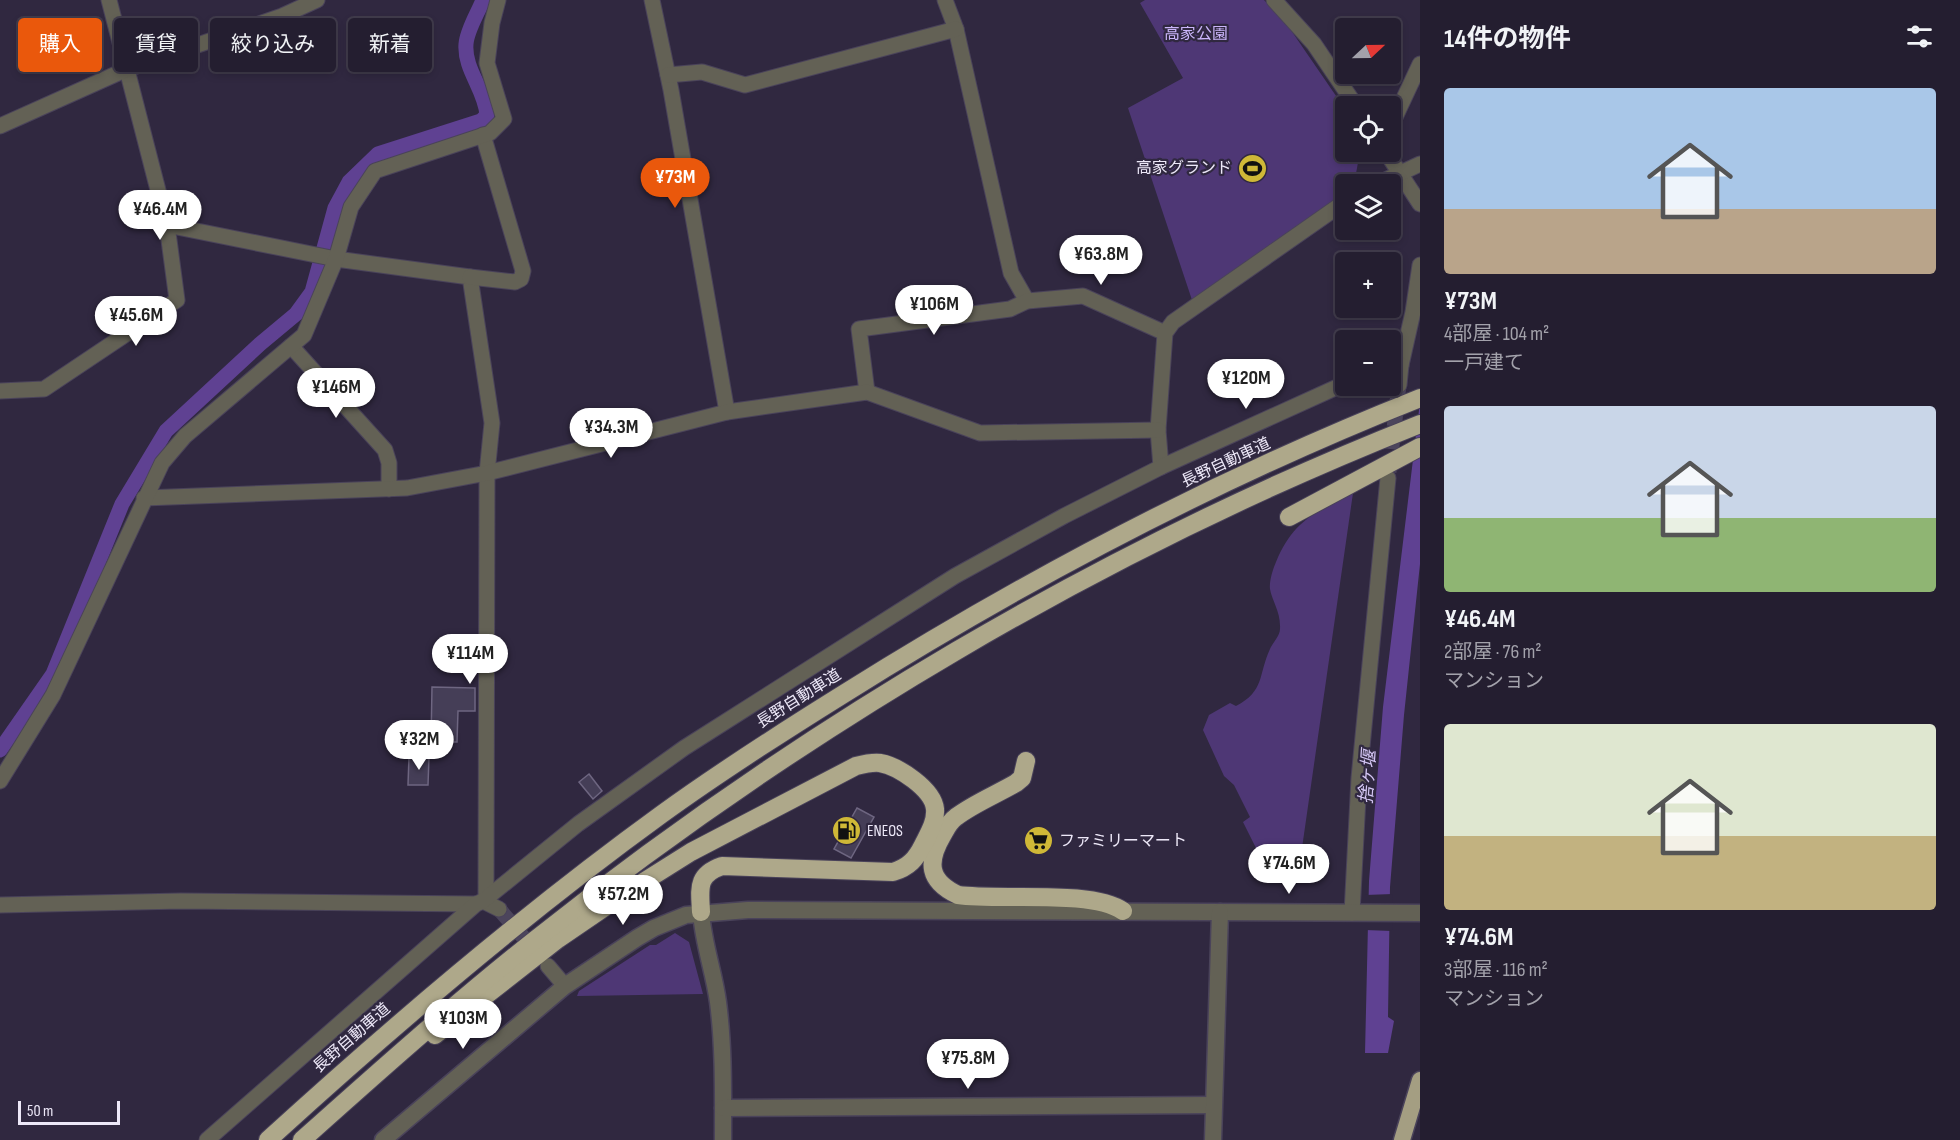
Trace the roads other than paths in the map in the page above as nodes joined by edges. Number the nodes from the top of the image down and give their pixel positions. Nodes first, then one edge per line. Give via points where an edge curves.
1 (109, 0) edge
2 (316, 0) edge
3 (498, 0) edge
4 (651, 0) edge
5 (945, 0) edge
6 (1274, 0) edge
7 (283, 7) edge
8 (114, 22) edge
9 (957, 29) junction
10 (198, 41) edge
11 (1420, 64) edge
12 (121, 72) edge
13 (126, 72) edge
14 (668, 75) junction
15 (1349, 96) edge
16 (1401, 105) edge
17 (0, 126) edge
18 (483, 135) junction
19 (1392, 162) edge
20 (1420, 164) edge
21 (1399, 173) junction
22 (1420, 204) edge
23 (1335, 209) edge
24 (167, 225) junction
25 (336, 259) junction
26 (1420, 265) edge
27 (470, 277) junction
28 (1027, 302) junction
29 (1165, 333) junction
30 (291, 346) junction
31 (1401, 350) edge
32 (1335, 387) edge
33 (0, 391) edge
34 (867, 392) junction
35 (1412, 401) edge
36 (727, 412) junction
37 (1420, 424) edge
38 (1158, 430) junction
39 (1420, 447) edge
40 (1161, 467) junction
41 (487, 473) junction
42 (1388, 478) tunnel mouth
43 (389, 489) junction
44 (144, 498) junction
45 (1289, 517) dead end
46 (1026, 761) dead end
47 (0, 781) edge
48 (482, 901) junction
49 (0, 906) edge
50 (499, 909) tunnel mouth
51 (1123, 911) junction
52 (701, 912) junction
53 (1220, 912) junction
54 (1355, 913) junction
55 (1420, 913) edge
56 (548, 966) tunnel mouth
57 (565, 986) junction
58 (1420, 1080) edge
59 (364, 1084) junction
60 (1213, 1105) junction
61 (723, 1108) junction
62 (207, 1140) edge
63 (268, 1140) edge
64 (302, 1140) edge
65 (382, 1140) edge
66 (723, 1140) edge
67 (1213, 1140) edge
68 (1402, 1140) edge

1 - 8 street
2 - 7 street
3 - 18 street via 487,63 504,119
4 - 14 street
5 - 9 street
6 - 15 street via 1314,44
7 - 10 street
9 - 14 street via 745,85 702,72
9 - 28 street via 1011,273
11 - 16 street
12 - 17 street
13 - 24 street
14 - 36 street
18 - 25 street via 375,171 351,207
18 - 27 street via 523,271 521,279 515,282
19 - 21 street
20 - 21 street
21 - 22 street
23 - 29 street via 1173,322
24 - 25 street
24 - 33 street via 177,300 44,389
25 - 27 street
25 - 30 street via 304,335
26 - 31 street via 1413,312
27 - 41 street via 492,423
28 - 29 street via 1083,296
28 - 34 street via 1011,309 859,329
29 - 38 street
30 - 43 street via 385,450
30 - 44 street via 185,436 162,463
32 - 40 street
34 - 36 street
34 - 38 street via 980,433
35 - 63 highway, 長野自動車道 via 1242,476 1041,576 766,743 664,812 516,925 355,1060
36 - 41 street
37 - 59 highway via 1252,496 1135,554 881,698 778,763 610,882 450,1009
38 - 40 street
39 - 45 highway
40 - 48 street via 956,576 806,669 684,748 578,824
41 - 43 street
41 - 48 street
42 - 54 street via 1359,778
43 - 44 street
44 - 47 street via 53,695
46 - 51 highway via 1022,778 1016,783 948,824 931,858 935,876 958,896 1091,900
48 - 49 street
48 - 50 street
48 - 62 street
51 - 52 street
51 - 53 street
52 - 57 street via 654,928
52 - 59 highway via 702,880 706,873 722,866 893,872 903,869 918,855 932,827 935,810 929,794 889,766 870,763 856,766 777,806 691,852 621,896 558,939 457,1020
52 - 61 street via 721,1025
53 - 54 street
53 - 60 street
54 - 55 street
56 - 57 street
57 - 65 street
58 - 68 highway
59 - 64 highway
60 - 61 street
60 - 67 street
61 - 66 street

